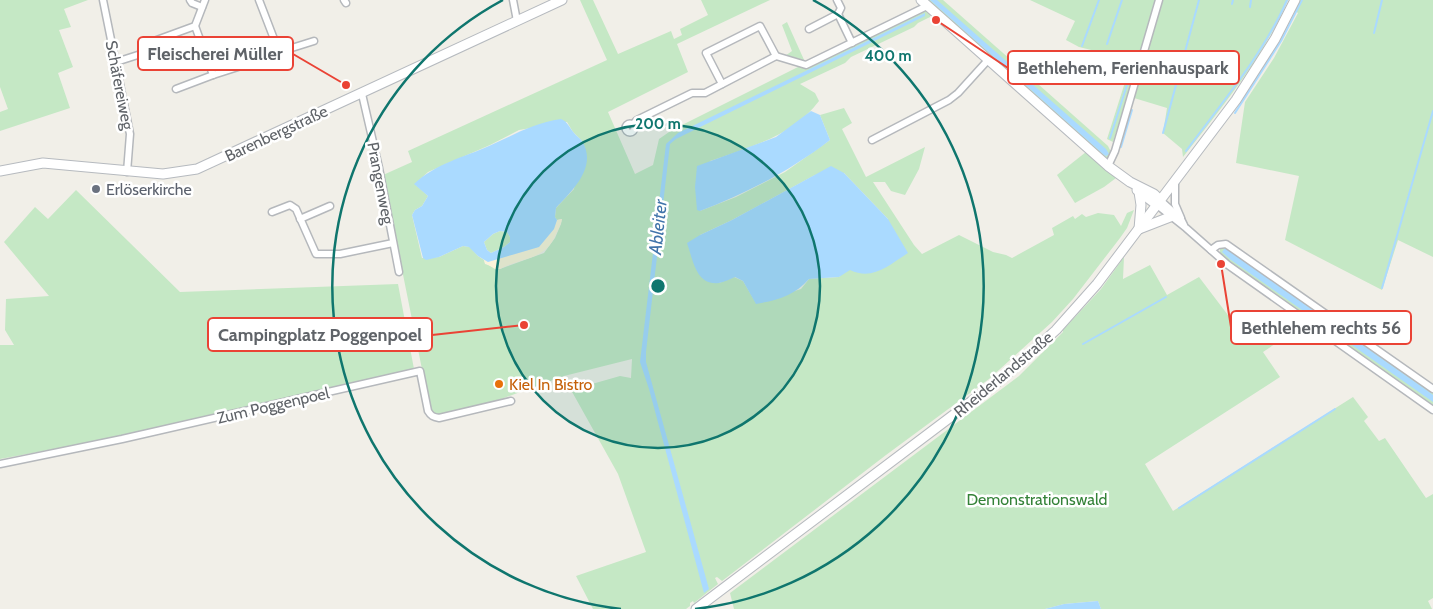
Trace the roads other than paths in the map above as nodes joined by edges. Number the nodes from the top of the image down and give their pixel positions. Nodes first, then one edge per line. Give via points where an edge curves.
1 (103, 0) edge
2 (190, 0) edge
3 (205, 0) edge
4 (259, 0) edge
5 (513, 0) edge
6 (562, 0) edge
7 (837, 0) edge
8 (1159, 0) edge
9 (1295, 0) edge
10 (924, 3) edge
11 (202, 7) junction
12 (838, 14) junction
13 (517, 21) junction
14 (196, 26) junction
15 (809, 29) dead end
16 (314, 41) dead end
17 (852, 43) junction
18 (279, 52) junction
19 (776, 56) junction
20 (257, 60) dead end
21 (988, 60) junction
22 (116, 62) junction
23 (238, 67) dead end
24 (213, 75) junction
25 (722, 84) junction
26 (176, 90) dead end
27 (362, 94) junction
28 (633, 124) dead end
29 (872, 140) dead end
30 (1108, 166) junction
31 (0, 171) edge
32 (127, 172) junction
33 (1130, 182) junction
34 (1174, 182) junction
35 (1139, 192) junction
36 (1158, 203) junction
37 (330, 206) dead end
38 (272, 212) dead end
39 (1170, 217) junction
40 (300, 219) junction
41 (1181, 219) junction
42 (1186, 228) junction
43 (1139, 229) junction
44 (393, 243) junction
45 (1210, 250) junction
46 (399, 272) dead end
47 (1433, 389) edge
48 (511, 401) dead end
49 (1433, 410) edge
50 (0, 464) edge
51 (696, 609) edge

1 - 22 street, Schäfereiweg
2 - 11 street
3 - 11 street
4 - 18 street
5 - 13 street
6 - 13 street, Barenbergstraße
7 - 12 street via 841,8
8 - 30 street via 1116,151
9 - 34 street, Rheiderlandstraße via 1255,71
10 - 17 street
10 - 21 street
11 - 14 street
12 - 15 street
12 - 17 street
13 - 27 street, Barenbergstraße
14 - 22 street via 154,41 144,53
14 - 24 street
16 - 18 street
17 - 19 street via 806,66
18 - 20 street
19 - 25 street
19 - 25 street via 760,26 706,53
21 - 29 street via 949,100
21 - 30 street
22 - 32 street, Schäfereiweg via 130,134
23 - 24 street
24 - 26 street
25 - 28 street via 705,92 692,93
27 - 32 street, Barenbergstraße via 197,169 163,174
27 - 44 street, Prangenweg
30 - 33 street
31 - 32 street, Barenbergstraße via 43,163
33 - 35 street
33 - 36 street via 1154,194
34 - 36 street, Rheiderlandstraße
34 - 41 street via 1175,204
35 - 36 street
35 - 43 street
36 - 39 street
36 - 41 street
36 - 43 street, Rheiderlandstraße
37 - 40 street
38 - 40 street via 290,205 296,209
39 - 42 street
39 - 43 street
40 - 44 street via 316,254 340,254
41 - 42 street
42 - 45 street
43 - 51 street, Rheiderlandstraße via 1077,308 1011,371
44 - 46 street, Prangenweg
45 - 47 street via 1226,244
45 - 49 street
48 - 50 street, Zum Poggenpoel via 435,418 428,411 420,371

